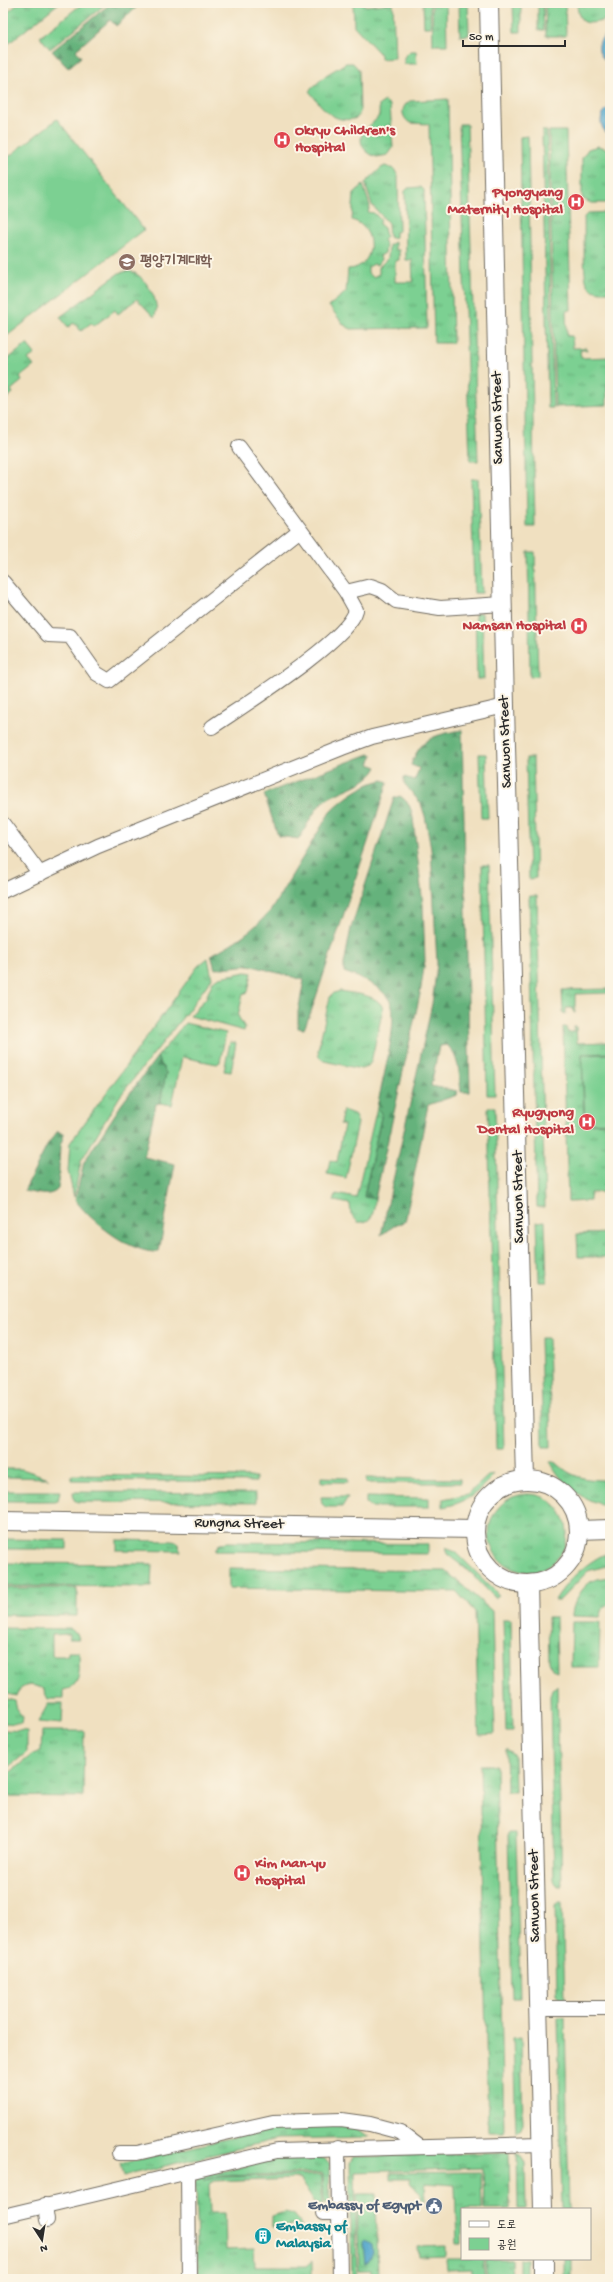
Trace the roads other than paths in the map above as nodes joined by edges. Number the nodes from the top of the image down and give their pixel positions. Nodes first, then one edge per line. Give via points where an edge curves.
1 (490, 3) edge
2 (239, 447) dead end
3 (300, 530) junction
4 (3, 582) edge
5 (346, 592) junction
6 (502, 604) junction
7 (505, 706) junction
8 (212, 727) dead end
9 (3, 824) edge
10 (40, 874) junction
11 (3, 891) edge
12 (525, 1480) junction
13 (3, 1521) edge
14 (475, 1529) junction
15 (610, 1529) edge
16 (579, 1530) junction
17 (528, 1584) junction
18 (538, 2008) junction
19 (610, 2008) edge
20 (541, 2144) junction
21 (420, 2147) junction
22 (338, 2148) junction
23 (119, 2153) dead end
24 (188, 2172) junction
25 (45, 2205) junction
26 (543, 2208) edge
27 (323, 2213) dead end
28 (339, 2213) junction
29 (3, 2216) edge
30 (48, 2220) dead end
31 (544, 2260) edge
32 (190, 2279) edge
33 (340, 2279) edge
34 (544, 2279) edge

1 - 6 main road, Sanwon Street
2 - 3 street
3 - 4 street via 109,681 96,673 70,636 48,636
3 - 5 street
5 - 6 street via 371,586 382,590 396,601 440,608
5 - 8 street via 356,610 355,616 336,636 307,662
6 - 7 main road, Sanwon Street
7 - 10 street via 372,737 98,846
7 - 12 main road, Sanwon Street
9 - 10 street
10 - 11 street
12 - 14 main road via 507,1484 493,1492 482,1505
12 - 16 main road via 555,1488 567,1499 575,1514
13 - 14 main road, Rungna Street
14 - 17 main road via 479,1553 489,1568 502,1578
15 - 16 main road
16 - 17 main road via 577,1544 562,1570 550,1578
17 - 18 main road, Sanwon Street
18 - 19 street
18 - 20 main road, Sanwon Street
20 - 21 street
20 - 26 main road, Sanwon Street
21 - 22 street
21 - 23 street via 400,2132 341,2120 273,2122 137,2153
22 - 24 street via 277,2151
22 - 28 street
24 - 25 street
24 - 32 street
25 - 29 street
25 - 30 street
27 - 28 street
28 - 33 street
31 - 34 main road

